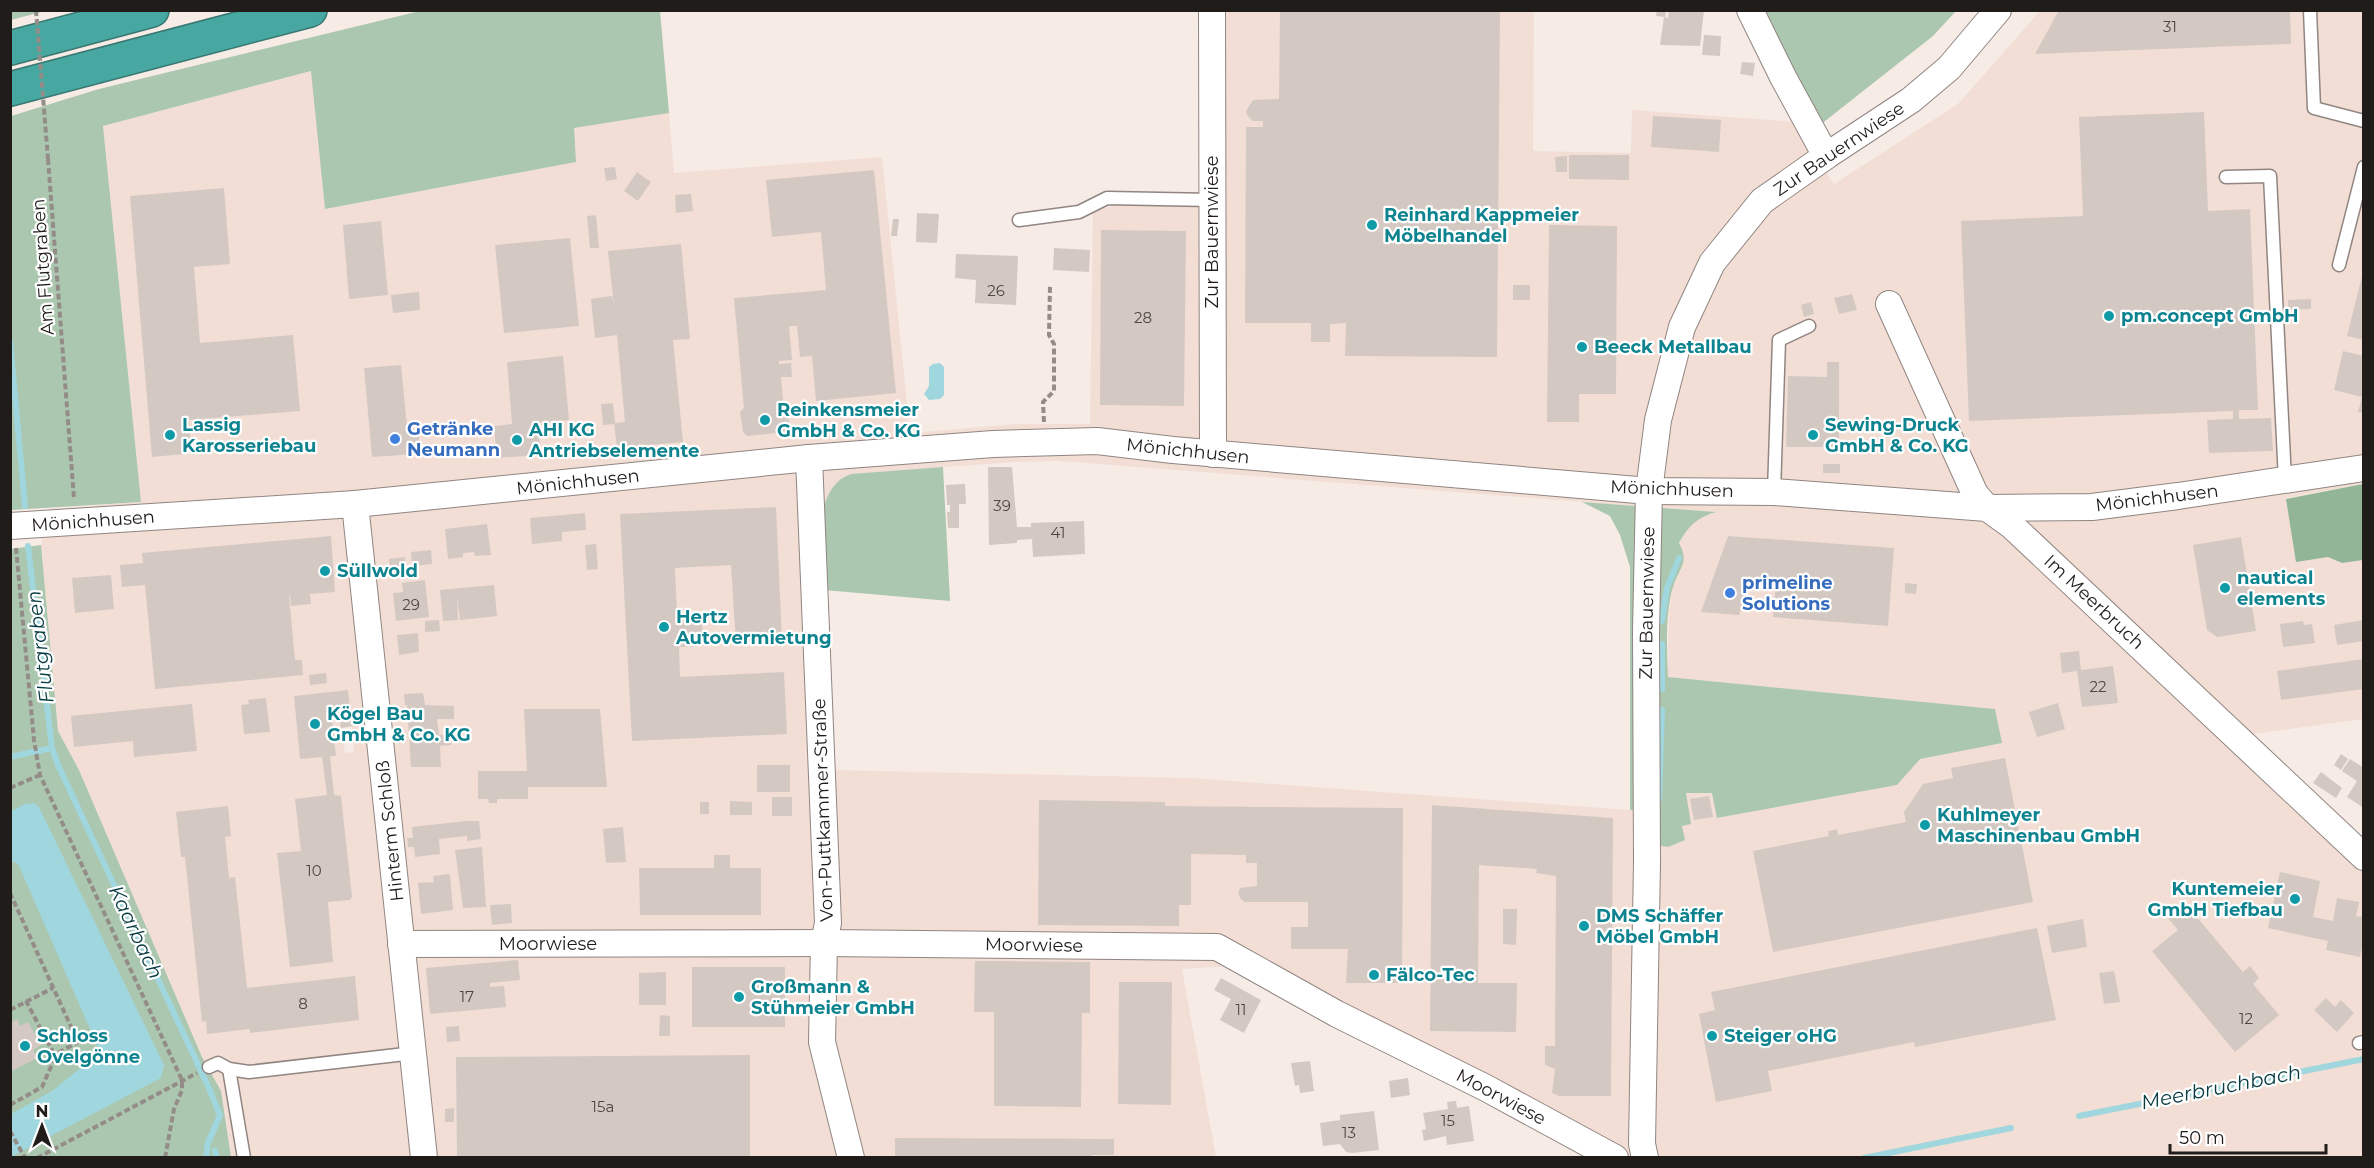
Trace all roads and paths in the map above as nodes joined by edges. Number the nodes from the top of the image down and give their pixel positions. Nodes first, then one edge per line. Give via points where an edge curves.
1 (36, 10) edge
2 (152, 10) edge
3 (310, 10) edge
4 (1212, 10) edge
5 (1750, 10) edge
6 (1998, 10) edge
7 (2310, 10) edge
8 (10, 48) edge
9 (10, 89) edge
10 (2364, 121) edge
11 (1826, 156) junction
12 (2364, 167) edge
13 (2226, 177) dead end
14 (1212, 200) junction
15 (1019, 220) dead end
16 (2339, 265) dead end
17 (1050, 285) dead end
18 (1889, 304) dead end
19 (1809, 326) dead end
20 (1044, 426) dead end
21 (1213, 454) junction
22 (809, 458) junction
23 (2364, 468) edge
24 (2285, 480) junction
25 (1649, 490) junction
26 (1774, 492) junction
27 (355, 504) junction
28 (1987, 508) junction
29 (76, 522) junction
30 (13, 533) edge
31 (40, 775) junction
32 (10, 789) edge
33 (2364, 857) edge
34 (10, 893) edge
35 (825, 943) junction
36 (401, 944) junction
37 (53, 988) junction
38 (26, 1001) junction
39 (10, 1010) edge
40 (414, 1053) junction
41 (54, 1055) junction
42 (209, 1067) dead end
43 (229, 1069) junction
44 (184, 1079) junction
45 (10, 1105) edge
46 (10, 1131) edge
47 (24, 1156) edge
48 (37, 1158) edge
49 (165, 1158) edge
50 (244, 1158) edge
51 (424, 1158) edge
52 (851, 1158) edge
53 (1614, 1158) edge
54 (1645, 1158) edge

1 - 29 path, Am Flutgraben, bridge
2 - 8 highway
3 - 9 highway
4 - 14 street, Zur Bauernwiese
5 - 11 street
6 - 11 street, Zur Bauernwiese via 1949,68 1919,94
7 - 10 lane via 2314,108
11 - 25 street, Zur Bauernwiese via 1762,201 1712,263 1680,336 1658,420
12 - 16 lane
13 - 24 lane via 2270,176
14 - 15 lane via 1107,198 1079,212
14 - 21 street, Zur Bauernwiese
17 - 20 path via 1054,391 1043,402
18 - 28 street, Im Meerbruch via 1975,494
19 - 26 lane via 1779,340
21 - 22 street, Mönichhusen via 1097,441 993,444
21 - 25 street, Mönichhusen
22 - 27 street, Mönichhusen
22 - 35 street, Von-Puttkammer-Straße via 828,923
23 - 24 street, Mönichhusen
24 - 28 street, Mönichhusen via 2092,507
25 - 26 street, Mönichhusen
25 - 54 street, Zur Bauernwiese via 1642,1144
26 - 28 street, Mönichhusen
27 - 29 street, Mönichhusen
27 - 36 street, Hinterm Schloß
28 - 33 street, Im Meerbruch via 2012,526
29 - 30 street, Mönichhusen
30 - 31 path
31 - 32 path
31 - 44 path
34 - 37 path
35 - 36 street, Moorwiese
35 - 52 street, Von-Puttkammer-Straße via 822,1042
35 - 53 street, Moorwiese via 1217,947
36 - 40 street, Hinterm Schloß
37 - 38 path
37 - 41 path via 78,1042
38 - 39 path
38 - 41 path
40 - 43 lane via 249,1072
40 - 51 street, Hinterm Schloß
41 - 45 path via 42,1087
42 - 43 lane via 218,1063
43 - 50 lane
44 - 48 path
44 - 49 path
46 - 47 path

